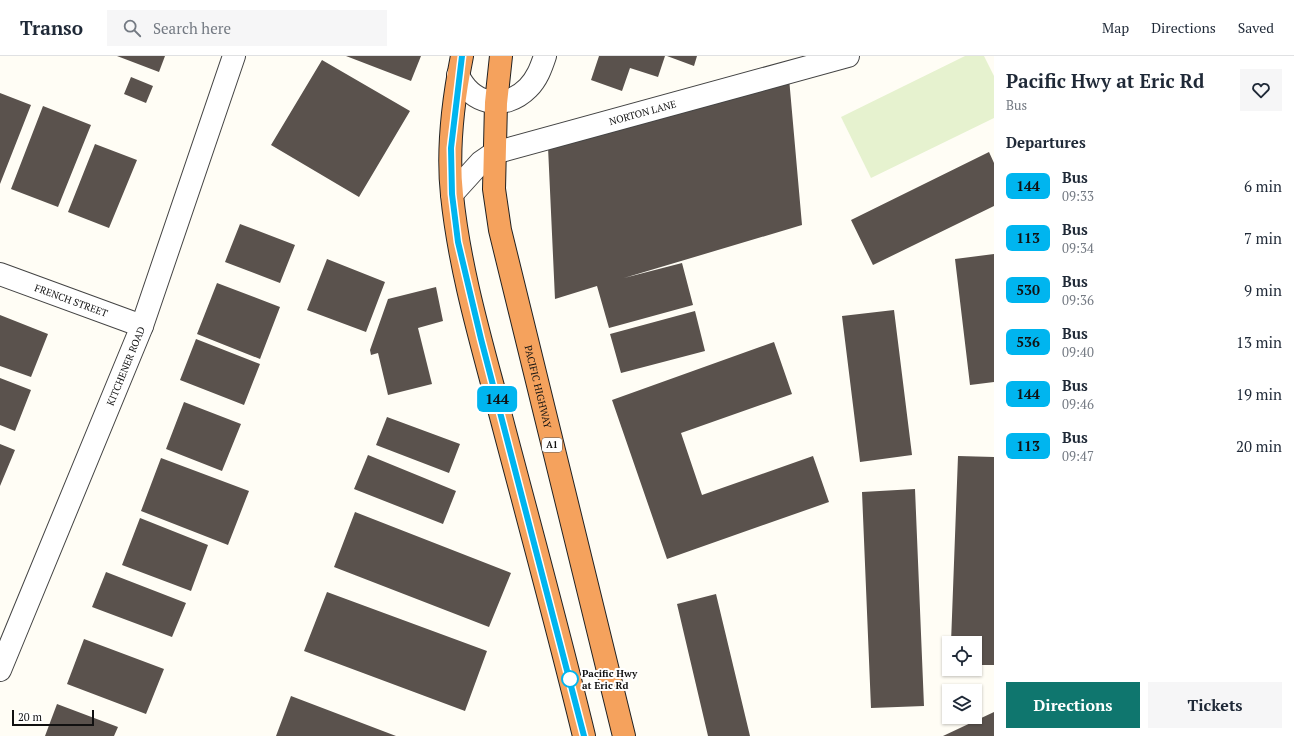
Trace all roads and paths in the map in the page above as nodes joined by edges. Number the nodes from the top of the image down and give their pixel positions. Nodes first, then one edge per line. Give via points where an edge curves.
1 (234, 56) edge
2 (501, 56) edge
3 (545, 56) edge
4 (848, 56) edge
5 (460, 65) edge
6 (496, 103) junction
7 (494, 153) junction
8 (452, 194) junction
9 (0, 274) edge
10 (142, 326) junction
11 (0, 670) edge
12 (584, 736) edge
13 (624, 736) edge

1 - 10 street, KITCHENER ROAD
2 - 6 highway, PACIFIC HIGHWAY / A1
3 - 6 street via 540,71 527,89 511,100
4 - 7 street, NORTON LANE
5 - 6 street via 462,83 472,95 485,102
5 - 8 highway via 451,135
6 - 7 highway, PACIFIC HIGHWAY / A1
7 - 8 street, NORTON LANE via 481,162
7 - 13 highway, PACIFIC HIGHWAY / A1 via 494,189 500,230
8 - 12 highway via 458,242 477,324
9 - 10 street, FRENCH STREET
10 - 11 street, KITCHENER ROAD

